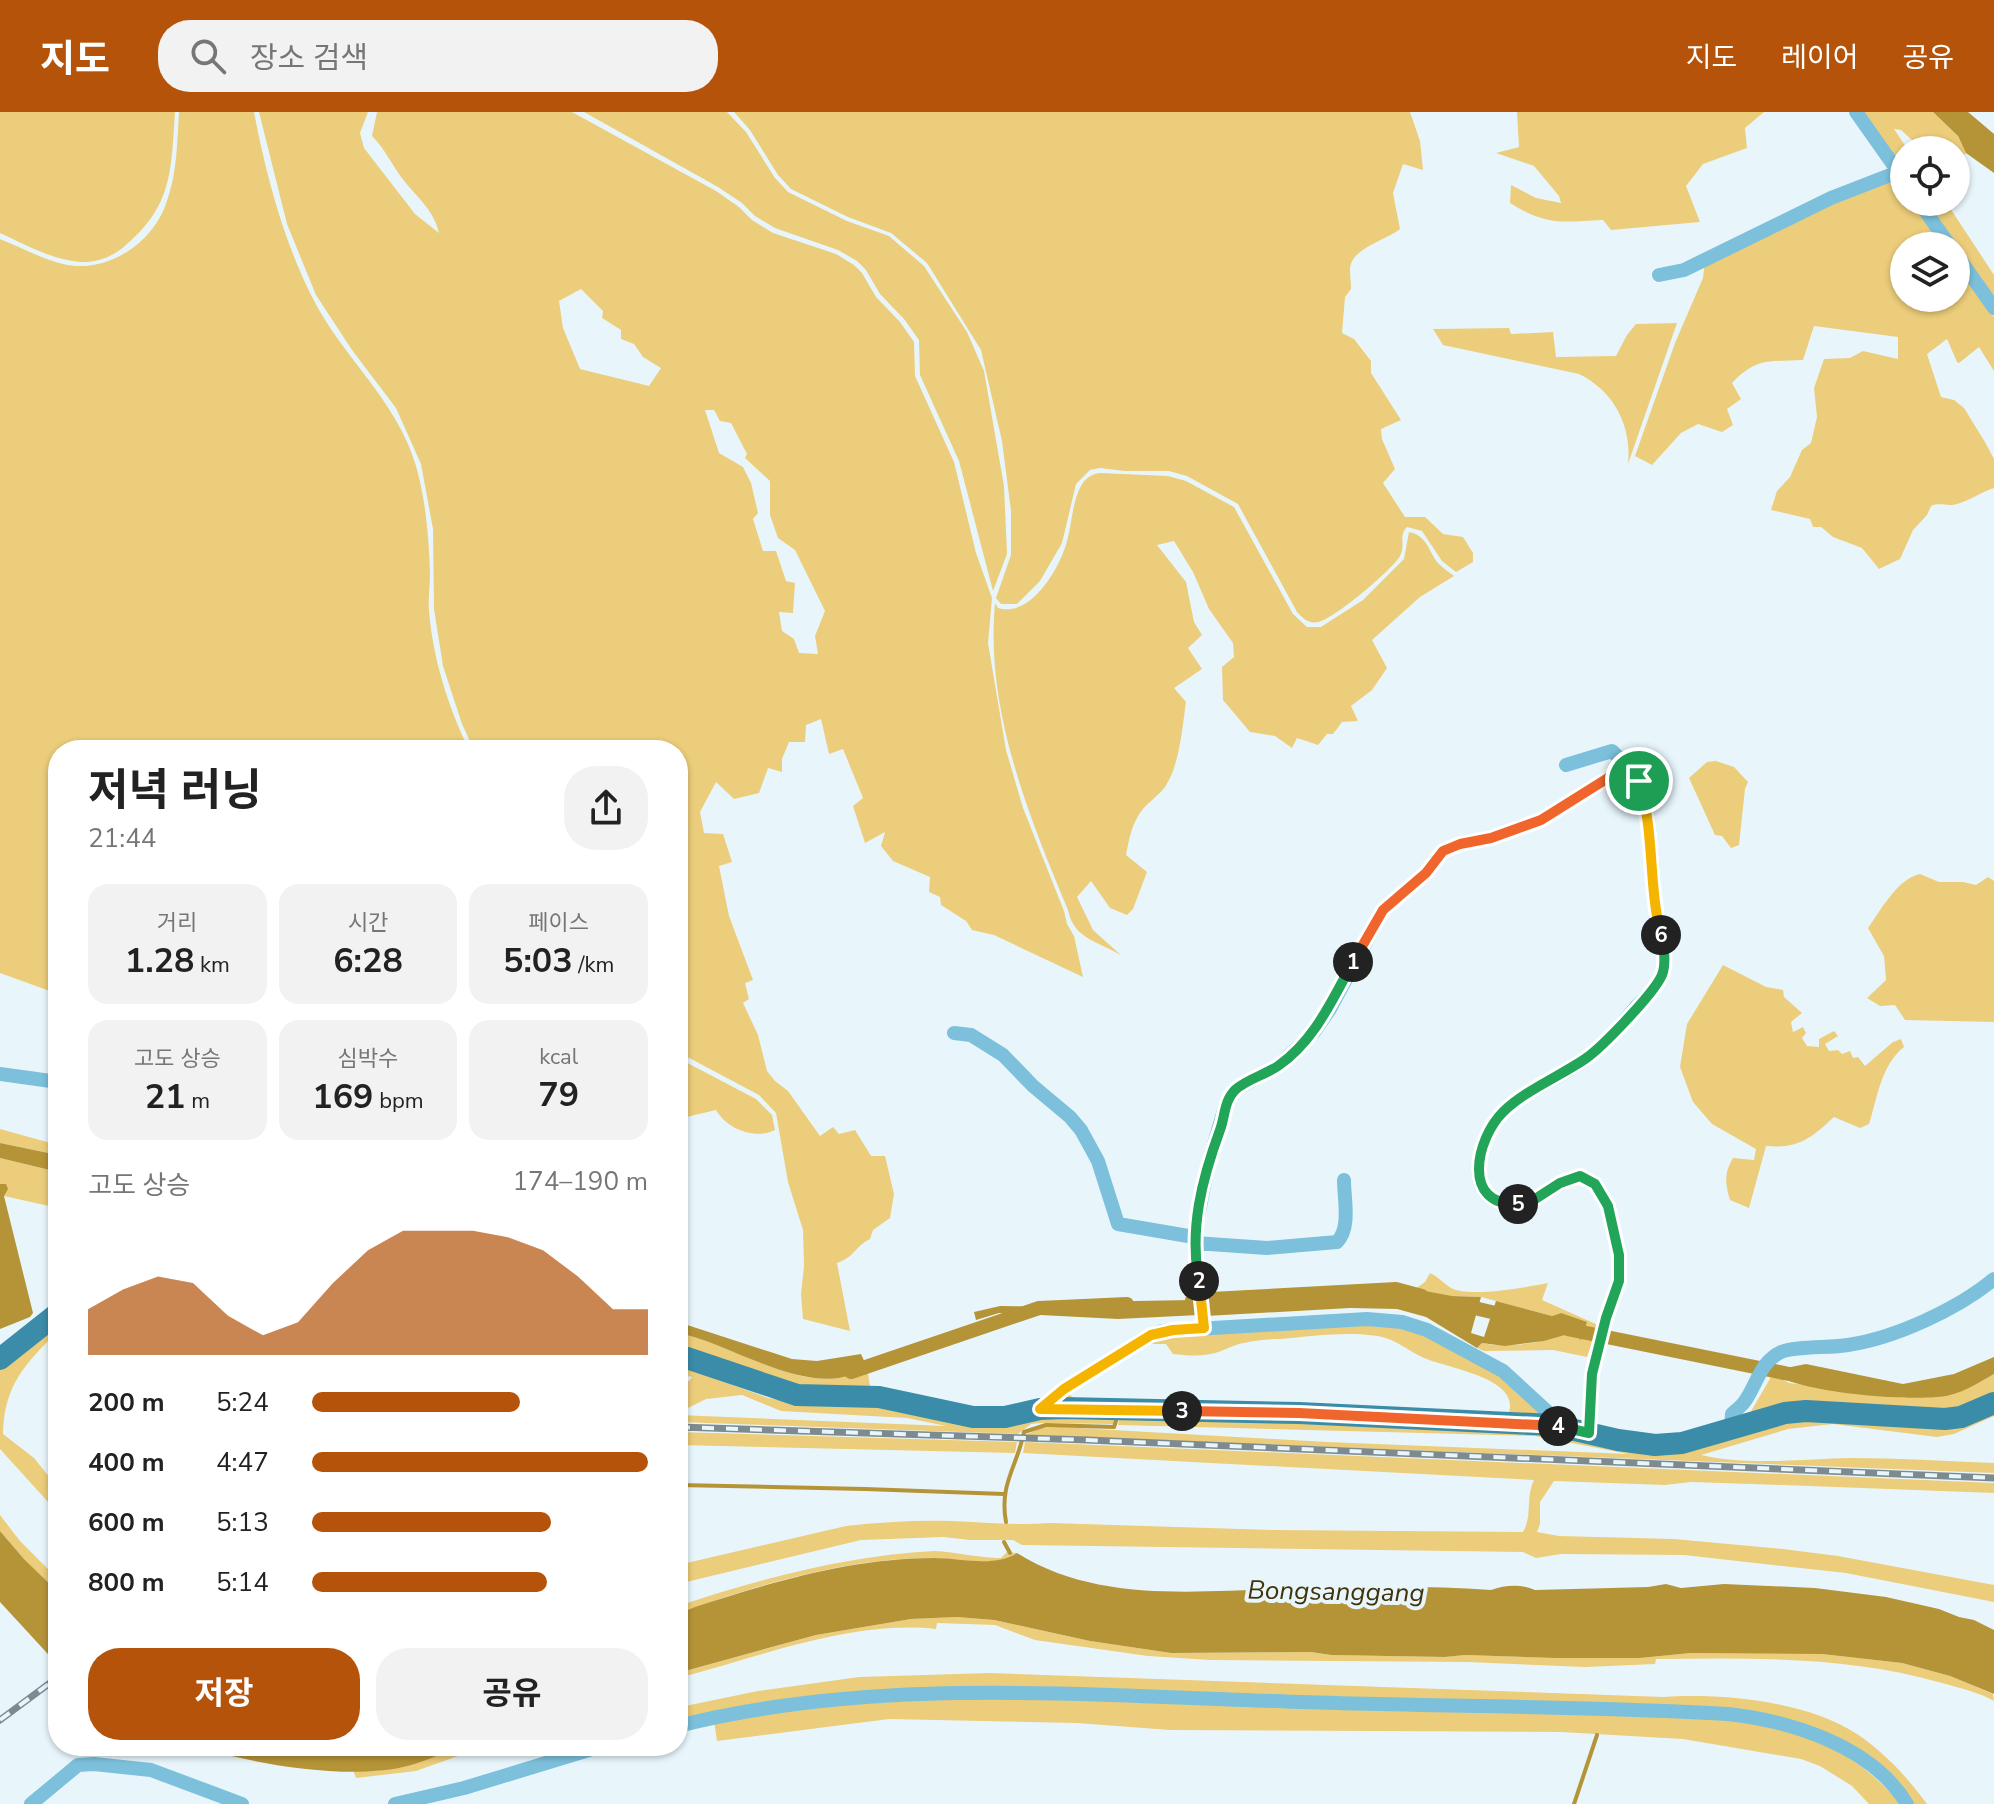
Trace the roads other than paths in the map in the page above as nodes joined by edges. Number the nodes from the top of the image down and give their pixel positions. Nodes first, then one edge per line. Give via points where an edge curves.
1 (1856, 112) edge
2 (1890, 160) edge
3 (1890, 179) edge
4 (1970, 274) edge
5 (1659, 275) dead end
6 (1994, 308) edge
7 (1623, 761) junction
8 (1566, 765) dead end
9 (954, 1033) dead end
10 (0, 1074) edge
11 (48, 1081) edge
12 (1344, 1180) dead end
13 (1194, 1240) junction
14 (1994, 1279) edge
15 (48, 1321) edge
16 (1204, 1323) junction
17 (688, 1358) edge
18 (0, 1359) edge
19 (1994, 1403) edge
20 (1040, 1409) junction
21 (1563, 1427) junction
22 (1731, 1429) junction
23 (1589, 1433) junction
24 (688, 1724) edge
25 (569, 1756) edge
26 (31, 1804) edge
27 (242, 1804) edge
28 (395, 1804) edge
29 (1907, 1804) edge

1 - 2 street
3 - 5 street via 1831,198 1684,270
4 - 6 street
7 - 8 street via 1612,751
7 - 13 street via 1608,778 1541,820 1443,851 1383,910 1314,1032 1278,1066 1230,1098 1206,1172
7 - 23 street via 1639,781 1647,809 1664,953 1661,979 1590,1056 1502,1113 1487,1135 1478,1163 1483,1188 1501,1202 1532,1201 1580,1176 1595,1184 1608,1206 1619,1281 1592,1374
9 - 13 street via 971,1035 1003,1055 1070,1117 1098,1161 1118,1224
10 - 11 street
12 - 13 street via 1345,1225 1337,1242 1267,1248
13 - 16 street
14 - 22 street via 1890,1335 1854,1345 1781,1352 1763,1367 1743,1405 1732,1414
15 - 18 main road
16 - 20 street via 1151,1335
16 - 21 street via 1402,1322 1503,1371
17 - 20 main road via 797,1395 879,1397 973,1417
19 - 22 main road via 1945,1419 1806,1411
20 - 21 main road via 1299,1413
21 - 23 main road
22 - 23 main road via 1655,1445
24 - 29 street via 817,1700 970,1693 1728,1714 1773,1720 1841,1745 1875,1770
25 - 28 street
26 - 27 street via 78,1765 94,1764 151,1770

